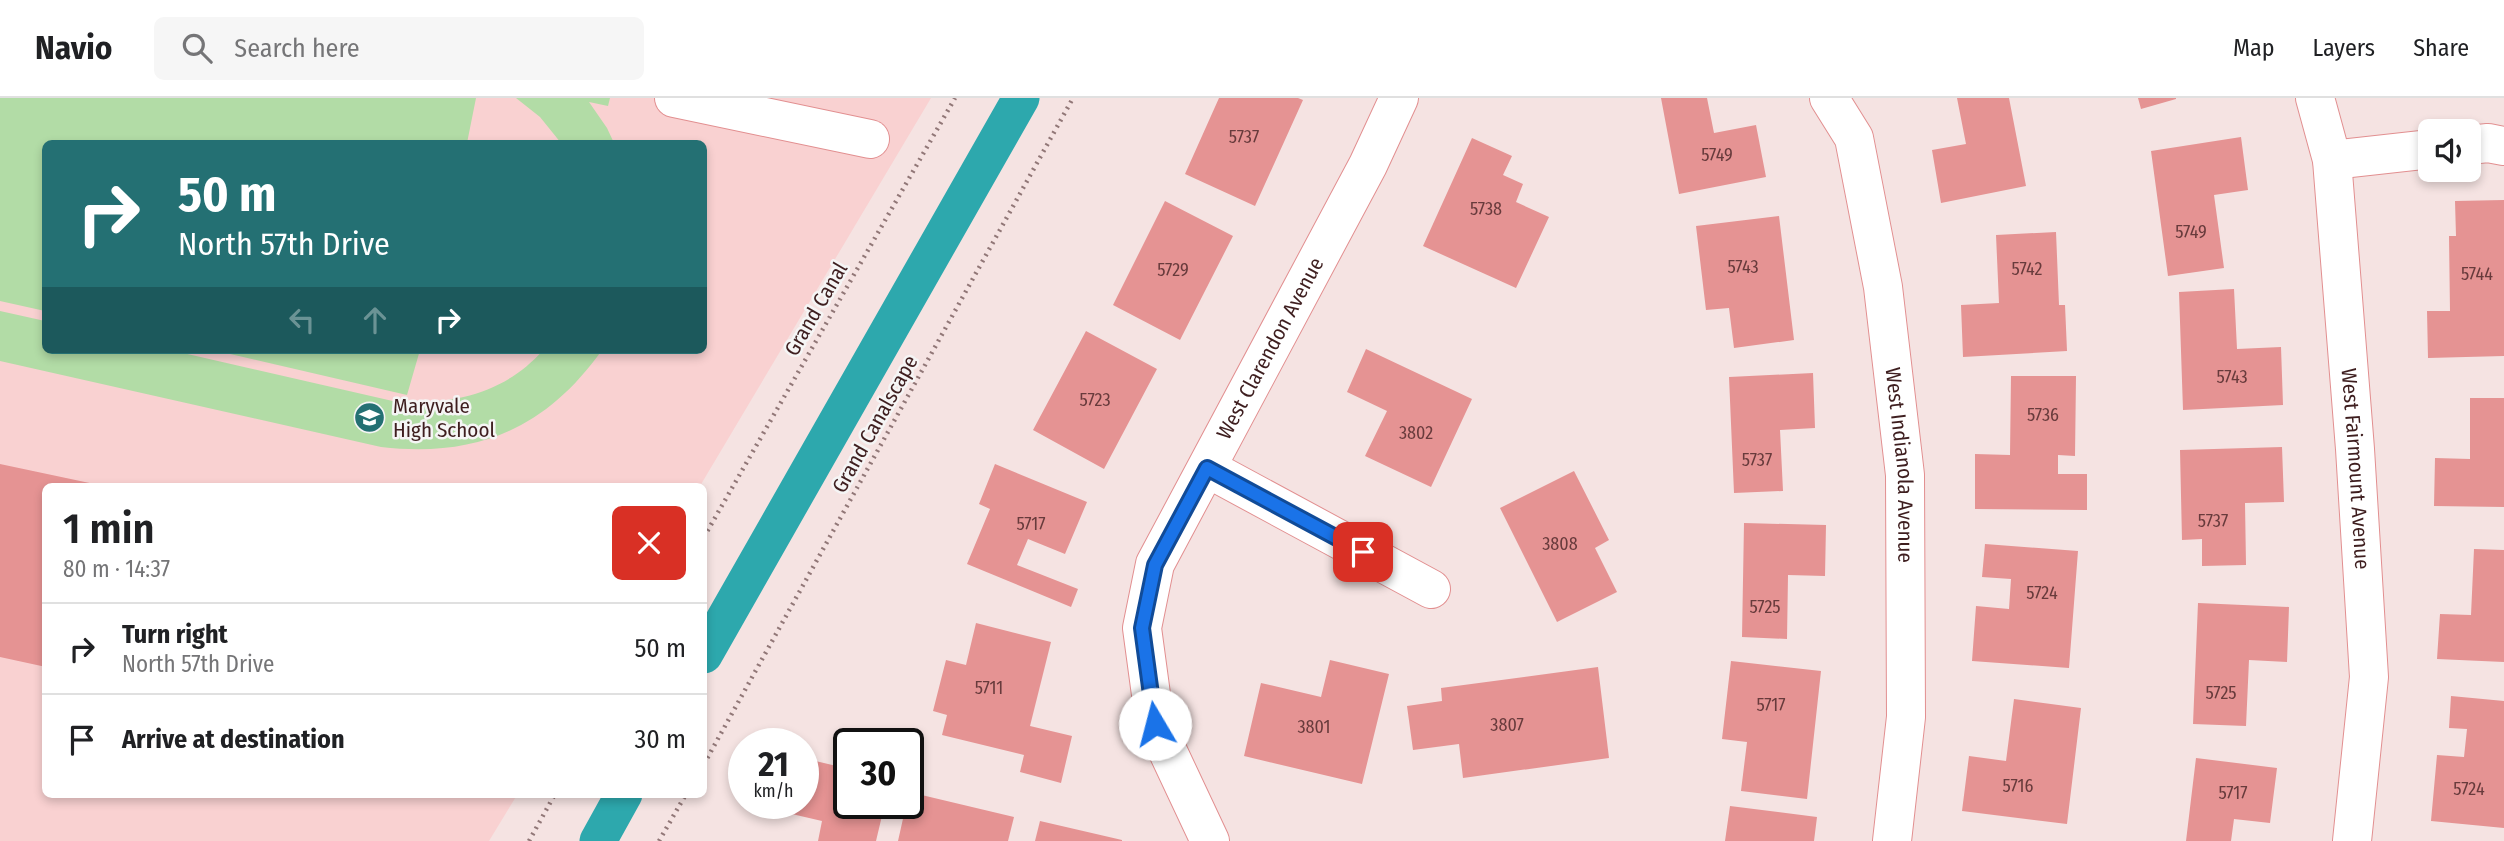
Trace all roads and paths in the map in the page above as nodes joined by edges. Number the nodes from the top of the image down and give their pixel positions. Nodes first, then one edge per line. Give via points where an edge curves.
1 (674, 98) edge
2 (955, 98) edge
3 (1073, 98) edge
4 (1399, 98) edge
5 (1829, 98) edge
6 (2315, 98) edge
7 (870, 139) dead end
8 (2481, 144) edge
9 (2504, 146) edge
10 (2418, 150) edge
11 (2332, 160) junction
12 (1207, 468) junction
13 (707, 532) edge
14 (1430, 589) dead end
15 (707, 759) edge
16 (553, 798) edge
17 (684, 798) edge
18 (529, 841) edge
19 (659, 841) edge
20 (1210, 841) edge
21 (1892, 841) edge
22 (2352, 841) edge

1 - 7 street
2 - 13 path, Grand Canal
3 - 15 path, Grand Canalscape
4 - 12 street, West Clarendon Avenue
5 - 21 street, West Indianola Avenue via 1854,138 1883,286 1905,475 1906,717
6 - 11 street, West Fairmount Avenue
8 - 9 street
10 - 11 street
11 - 22 street, West Fairmount Avenue via 2370,677
12 - 14 street
12 - 20 street, West Clarendon Avenue via 1155,565 1142,628 1155,724
16 - 18 path
17 - 19 path

